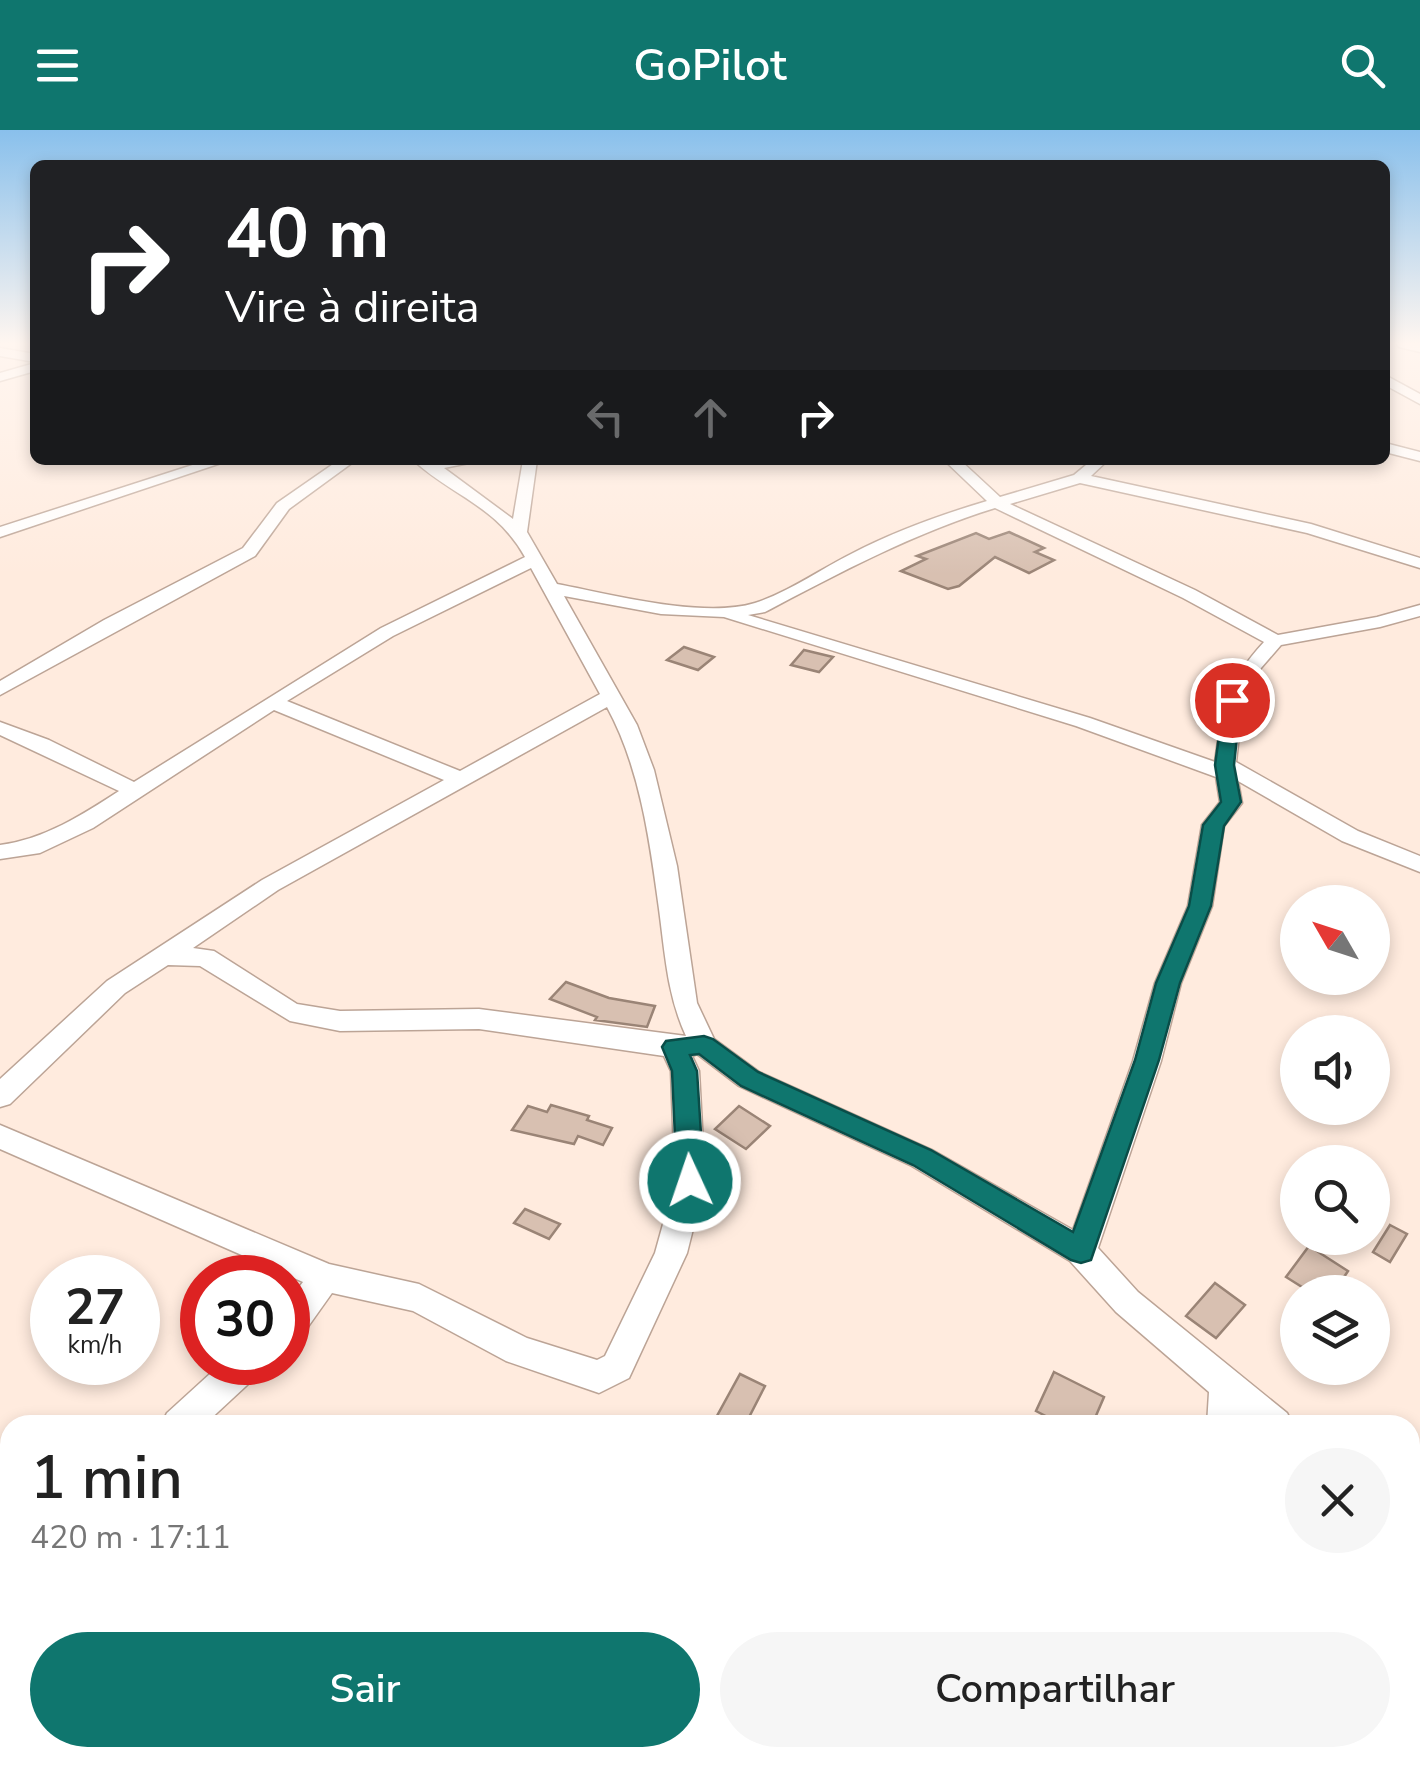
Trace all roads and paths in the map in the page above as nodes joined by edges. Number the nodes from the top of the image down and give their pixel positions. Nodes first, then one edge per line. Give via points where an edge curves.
1 (1390, 449) edge
2 (1420, 457) edge
3 (208, 465) edge
4 (342, 465) edge
5 (428, 465) edge
6 (529, 465) edge
7 (956, 465) edge
8 (1095, 465) edge
9 (1079, 478) junction
10 (999, 504) junction
11 (0, 532) edge
12 (518, 532) junction
13 (532, 560) junction
14 (1420, 563) edge
15 (548, 588) junction
16 (1419, 610) edge
17 (755, 615) junction
18 (1276, 641) junction
19 (0, 689) edge
20 (610, 697) junction
21 (271, 702) junction
22 (0, 728) edge
23 (1226, 770) junction
24 (460, 779) junction
25 (134, 790) junction
26 (0, 852) edge
27 (1420, 865) edge
28 (207, 927) junction
29 (164, 956) junction
30 (205, 957) junction
31 (689, 1046) junction
32 (0, 1096) edge
33 (0, 1136) edge
34 (1081, 1251) junction
35 (325, 1277) junction
36 (310, 1297) edge
37 (222, 1385) edge
38 (1226, 1385) junction
39 (189, 1415) edge
40 (1225, 1415) edge
41 (1263, 1415) edge

1 - 2 street
3 - 11 street
4 - 19 street via 283,506 249,552
5 - 12 street
6 - 12 street
7 - 10 street
8 - 9 street
9 - 10 street
9 - 14 street via 1311,529
10 - 17 street via 937,521 855,558
10 - 18 street
12 - 13 street
13 - 15 street
13 - 21 street via 387,632
15 - 17 street via 630,605
15 - 20 street
16 - 18 street
17 - 23 street
18 - 23 street via 1232,700
20 - 24 street
20 - 31 street via 636,744 664,866
21 - 24 street
21 - 25 street
22 - 25 street
23 - 27 street
23 - 34 street via 1231,802 1214,825 1200,906 1168,983
24 - 28 street via 338,844
25 - 26 street via 51,842
28 - 29 street
28 - 30 street
29 - 30 street
29 - 32 street via 116,987
30 - 31 street via 290,1012 340,1021 480,1020
31 - 34 street via 922,1158
31 - 35 street via 684,1071 690,1181 672,1252 617,1367 600,1377 578,1373 418,1298
33 - 35 street
34 - 38 street via 1127,1302
35 - 36 street
37 - 39 street
38 - 40 street
38 - 41 street

